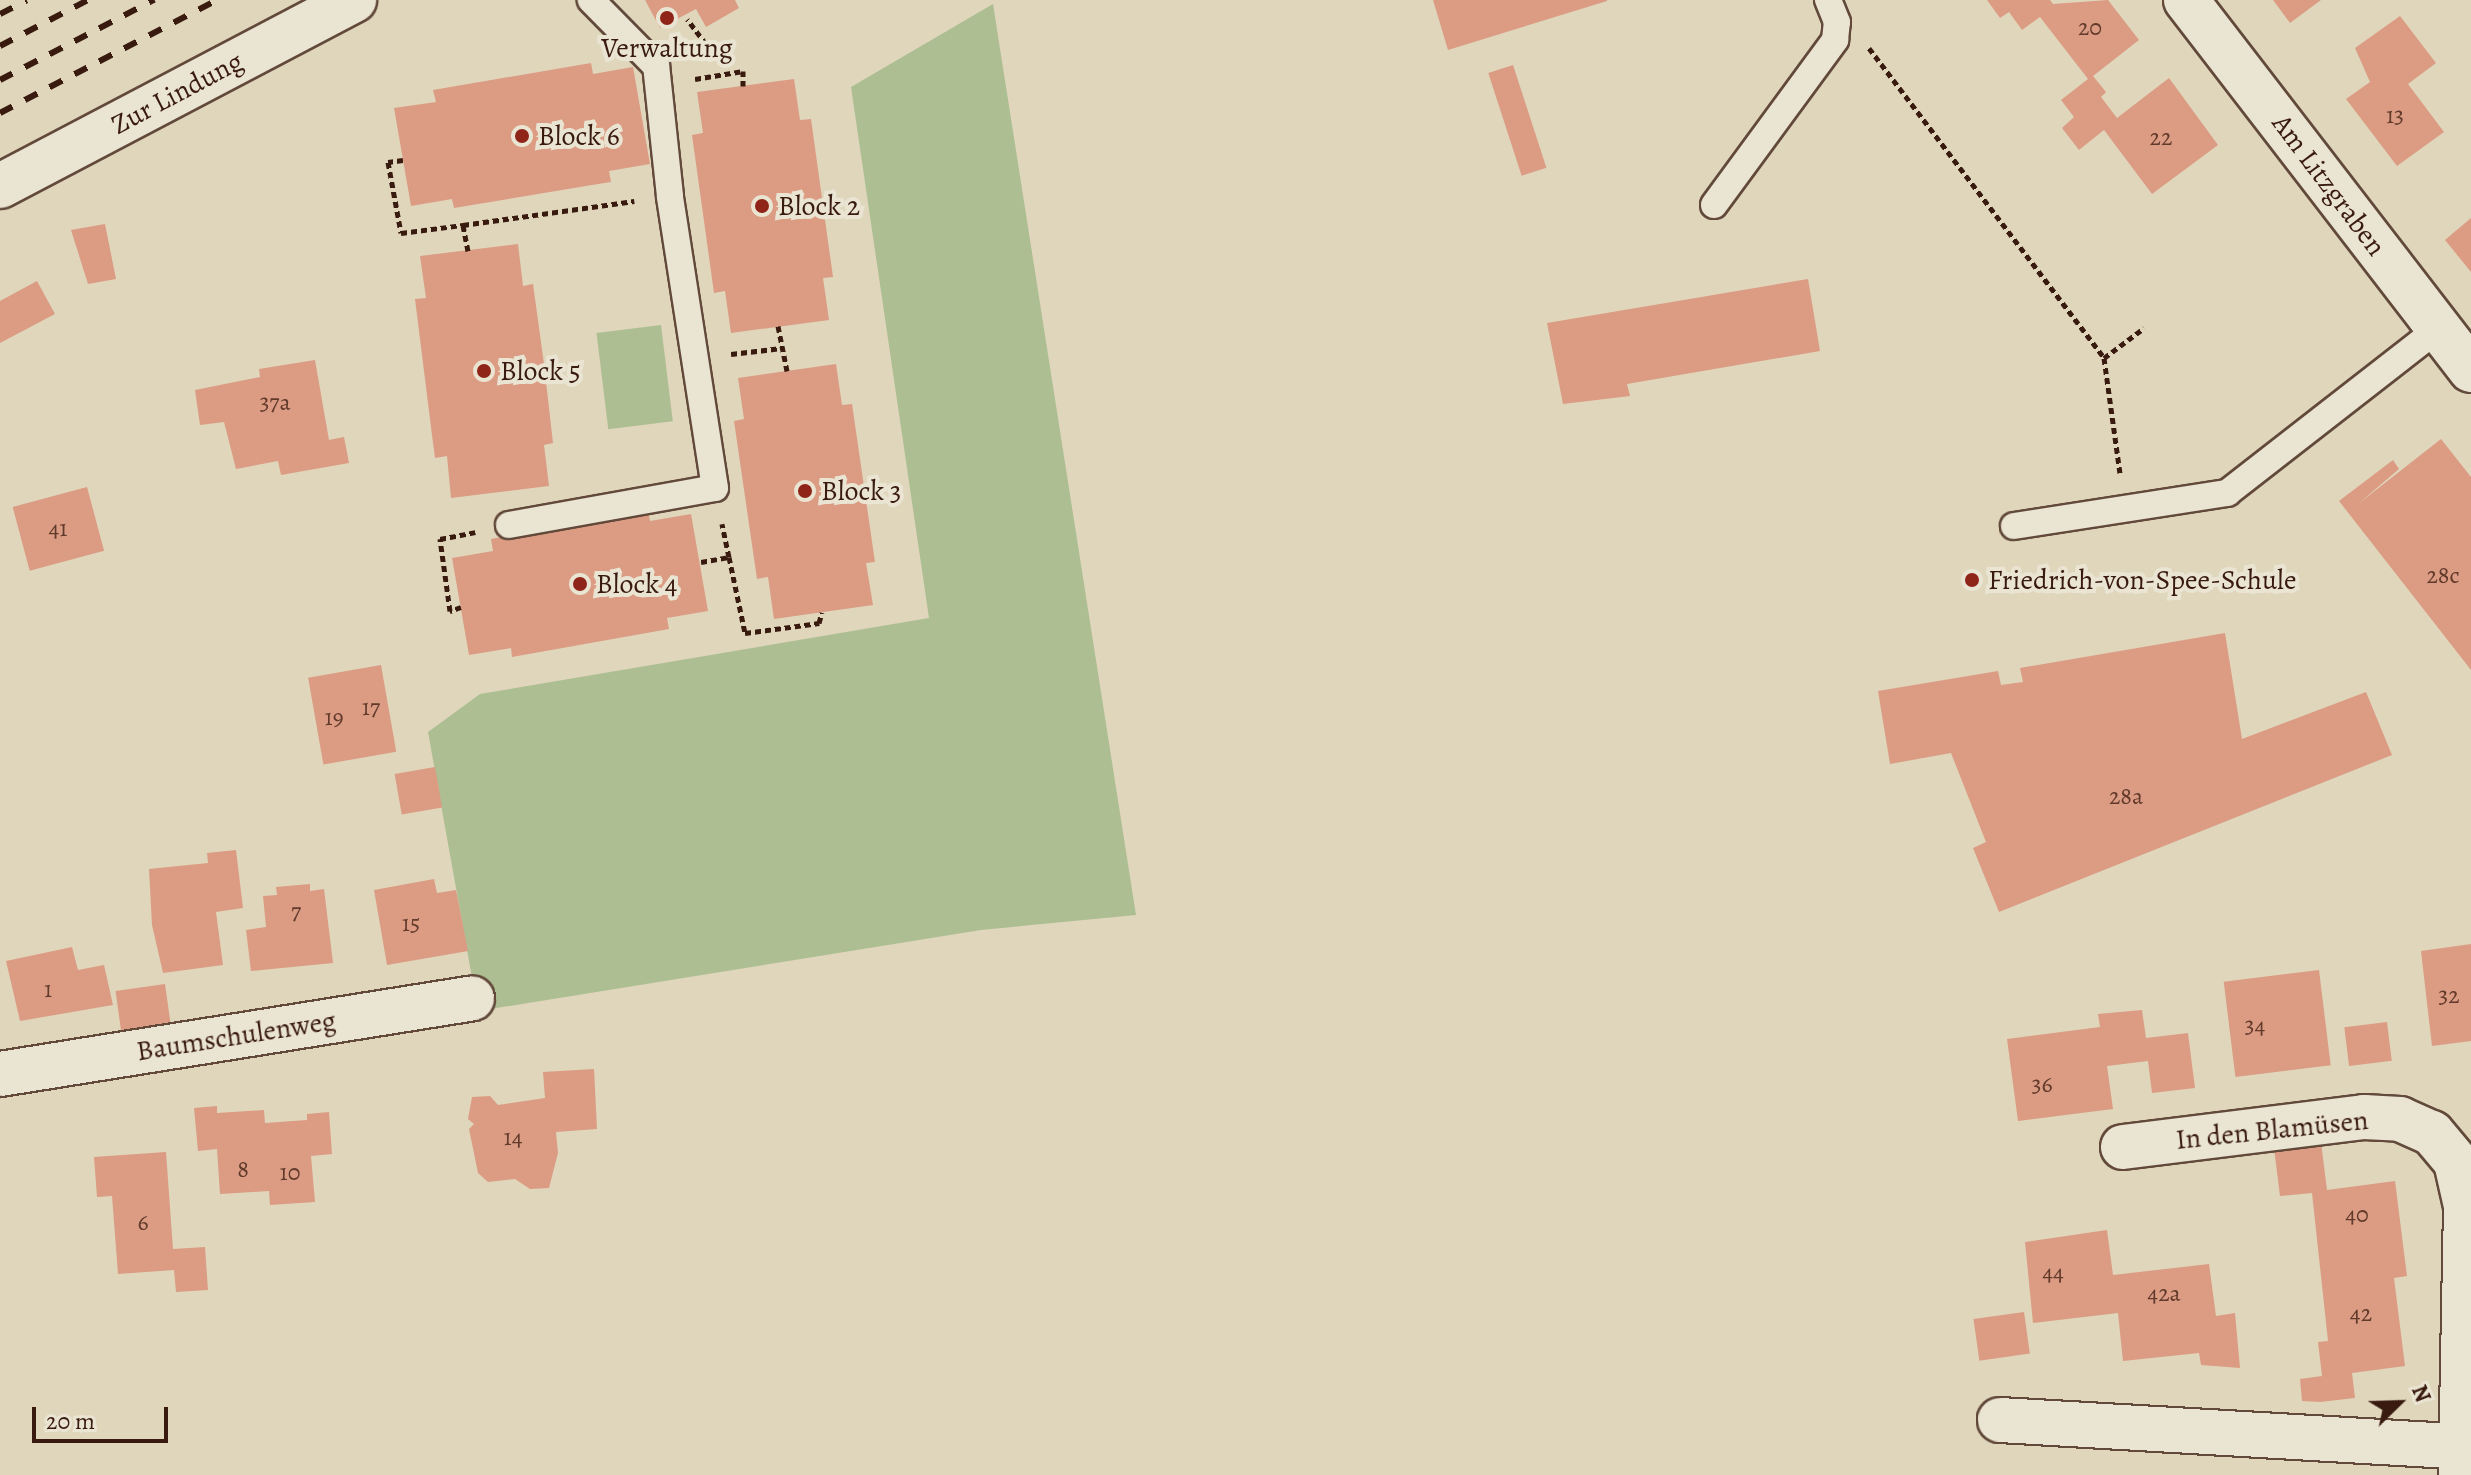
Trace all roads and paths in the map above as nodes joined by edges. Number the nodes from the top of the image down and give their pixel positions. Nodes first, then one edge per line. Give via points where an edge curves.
1 (354, 0) edge
2 (591, 0) edge
3 (2186, 0) edge
4 (1833, 11) edge
5 (658, 85) junction
6 (743, 86) dead end
7 (403, 160) dead end
8 (0, 186) edge
9 (670, 196) junction
10 (1714, 205) dead end
11 (463, 225) junction
12 (468, 251) dead end
13 (778, 326) dead end
14 (2144, 328) dead end
15 (2439, 328) junction
16 (782, 348) junction
17 (2104, 358) junction
18 (695, 359) junction
19 (2471, 370) edge
20 (787, 371) dead end
21 (715, 488) junction
22 (2125, 509) junction
23 (509, 525) joint
24 (2014, 526) dead end
25 (729, 557) junction
26 (701, 562) dead end
27 (461, 607) dead end
28 (822, 612) dead end
29 (472, 998) dead end
30 (0, 1074) edge
31 (2123, 1147) dead end
32 (2000, 1420) dead end
33 (2465, 1456) edge

1 - 8 street, Zur Lindung
2 - 5 lane via 656,66
3 - 15 street, Am Litzgraben
4 - 10 lane via 1835,40
4 - 17 path via 1875,52
5 - 6 path via 743,71
5 - 9 lane
7 - 11 path via 388,162 401,233
9 - 11 path
9 - 18 lane
11 - 12 path
13 - 16 path
14 - 17 path
15 - 19 street, Am Litzgraben
15 - 22 lane via 2227,493
16 - 18 path
16 - 20 path
17 - 22 path
18 - 21 lane
21 - 23 lane
21 - 25 path
22 - 24 lane
23 - 27 path via 440,539 450,611
25 - 26 path
25 - 28 path via 745,633 819,623
29 - 30 street, Baumschulenweg
31 - 33 street, In den Blamüsen via 2364,1117 2400,1119 2432,1133 2456,1162 2466,1206
32 - 33 street, In den Blamüsen

